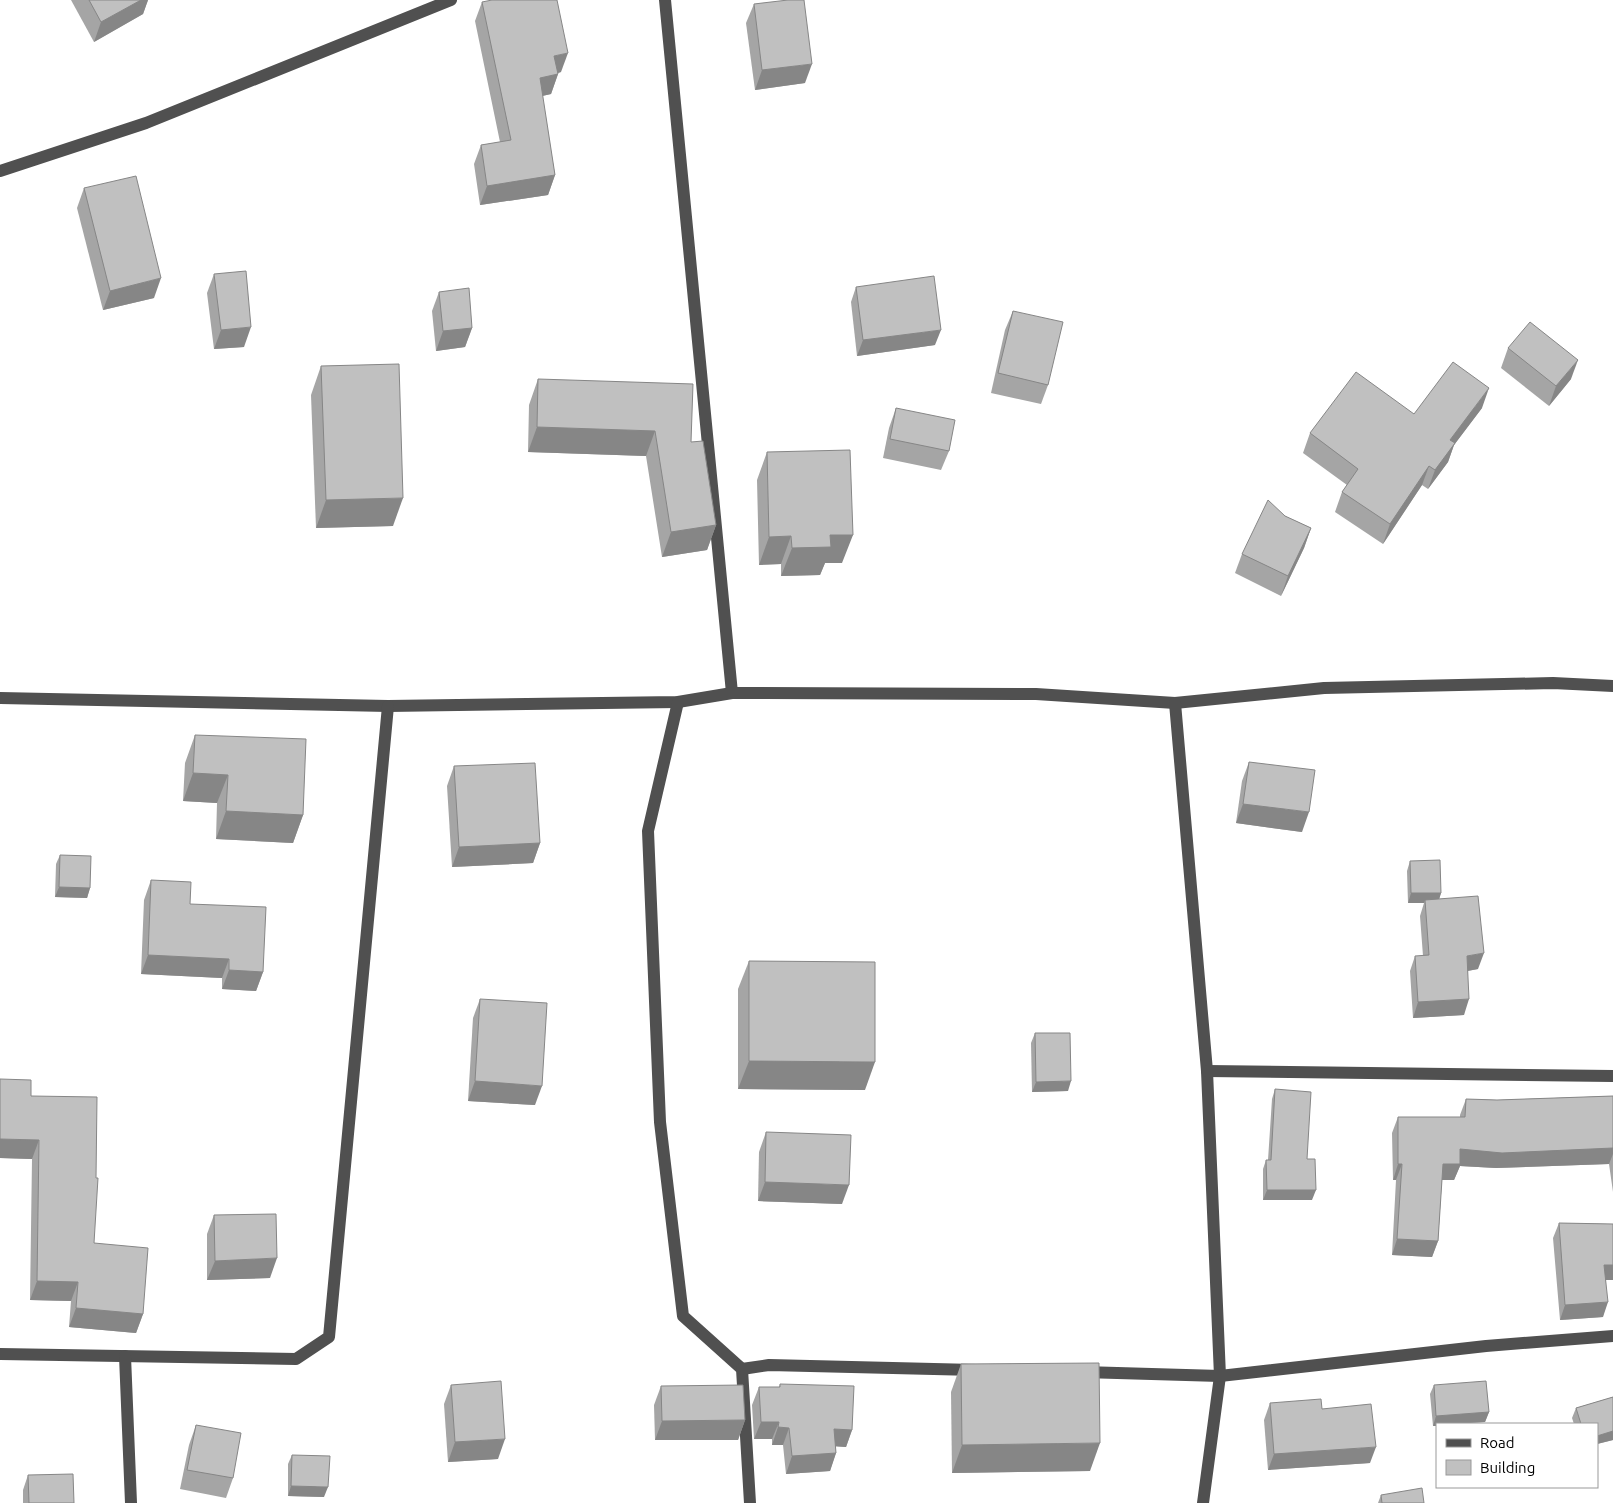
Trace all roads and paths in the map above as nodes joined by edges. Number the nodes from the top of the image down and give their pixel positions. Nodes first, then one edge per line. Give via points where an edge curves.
1 (451, 0) edge
2 (665, 0) edge
3 (0, 171) edge
4 (1613, 686) edge
5 (732, 694) junction
6 (0, 698) edge
7 (678, 702) junction
8 (1175, 703) junction
9 (388, 706) junction
10 (1207, 1071) junction
11 (1613, 1076) edge
12 (1613, 1336) edge
13 (0, 1354) edge
14 (125, 1356) junction
15 (742, 1368) junction
16 (985, 1370) edge
17 (1073, 1372) edge
18 (1220, 1376) junction
19 (131, 1503) edge
20 (750, 1503) edge
21 (1203, 1503) edge

1 - 3 street via 146,123
2 - 5 street
4 - 8 street via 1553,683 1324,688
5 - 7 street
5 - 8 street via 1036,694
6 - 9 street
7 - 9 street
7 - 15 street via 648,831 660,1122 683,1316
8 - 10 street
9 - 14 street via 329,1337 296,1358
10 - 11 street
10 - 18 street
12 - 18 street via 1486,1346
13 - 14 street
14 - 19 street
15 - 16 street via 769,1365
15 - 20 street
17 - 18 street
18 - 21 street

